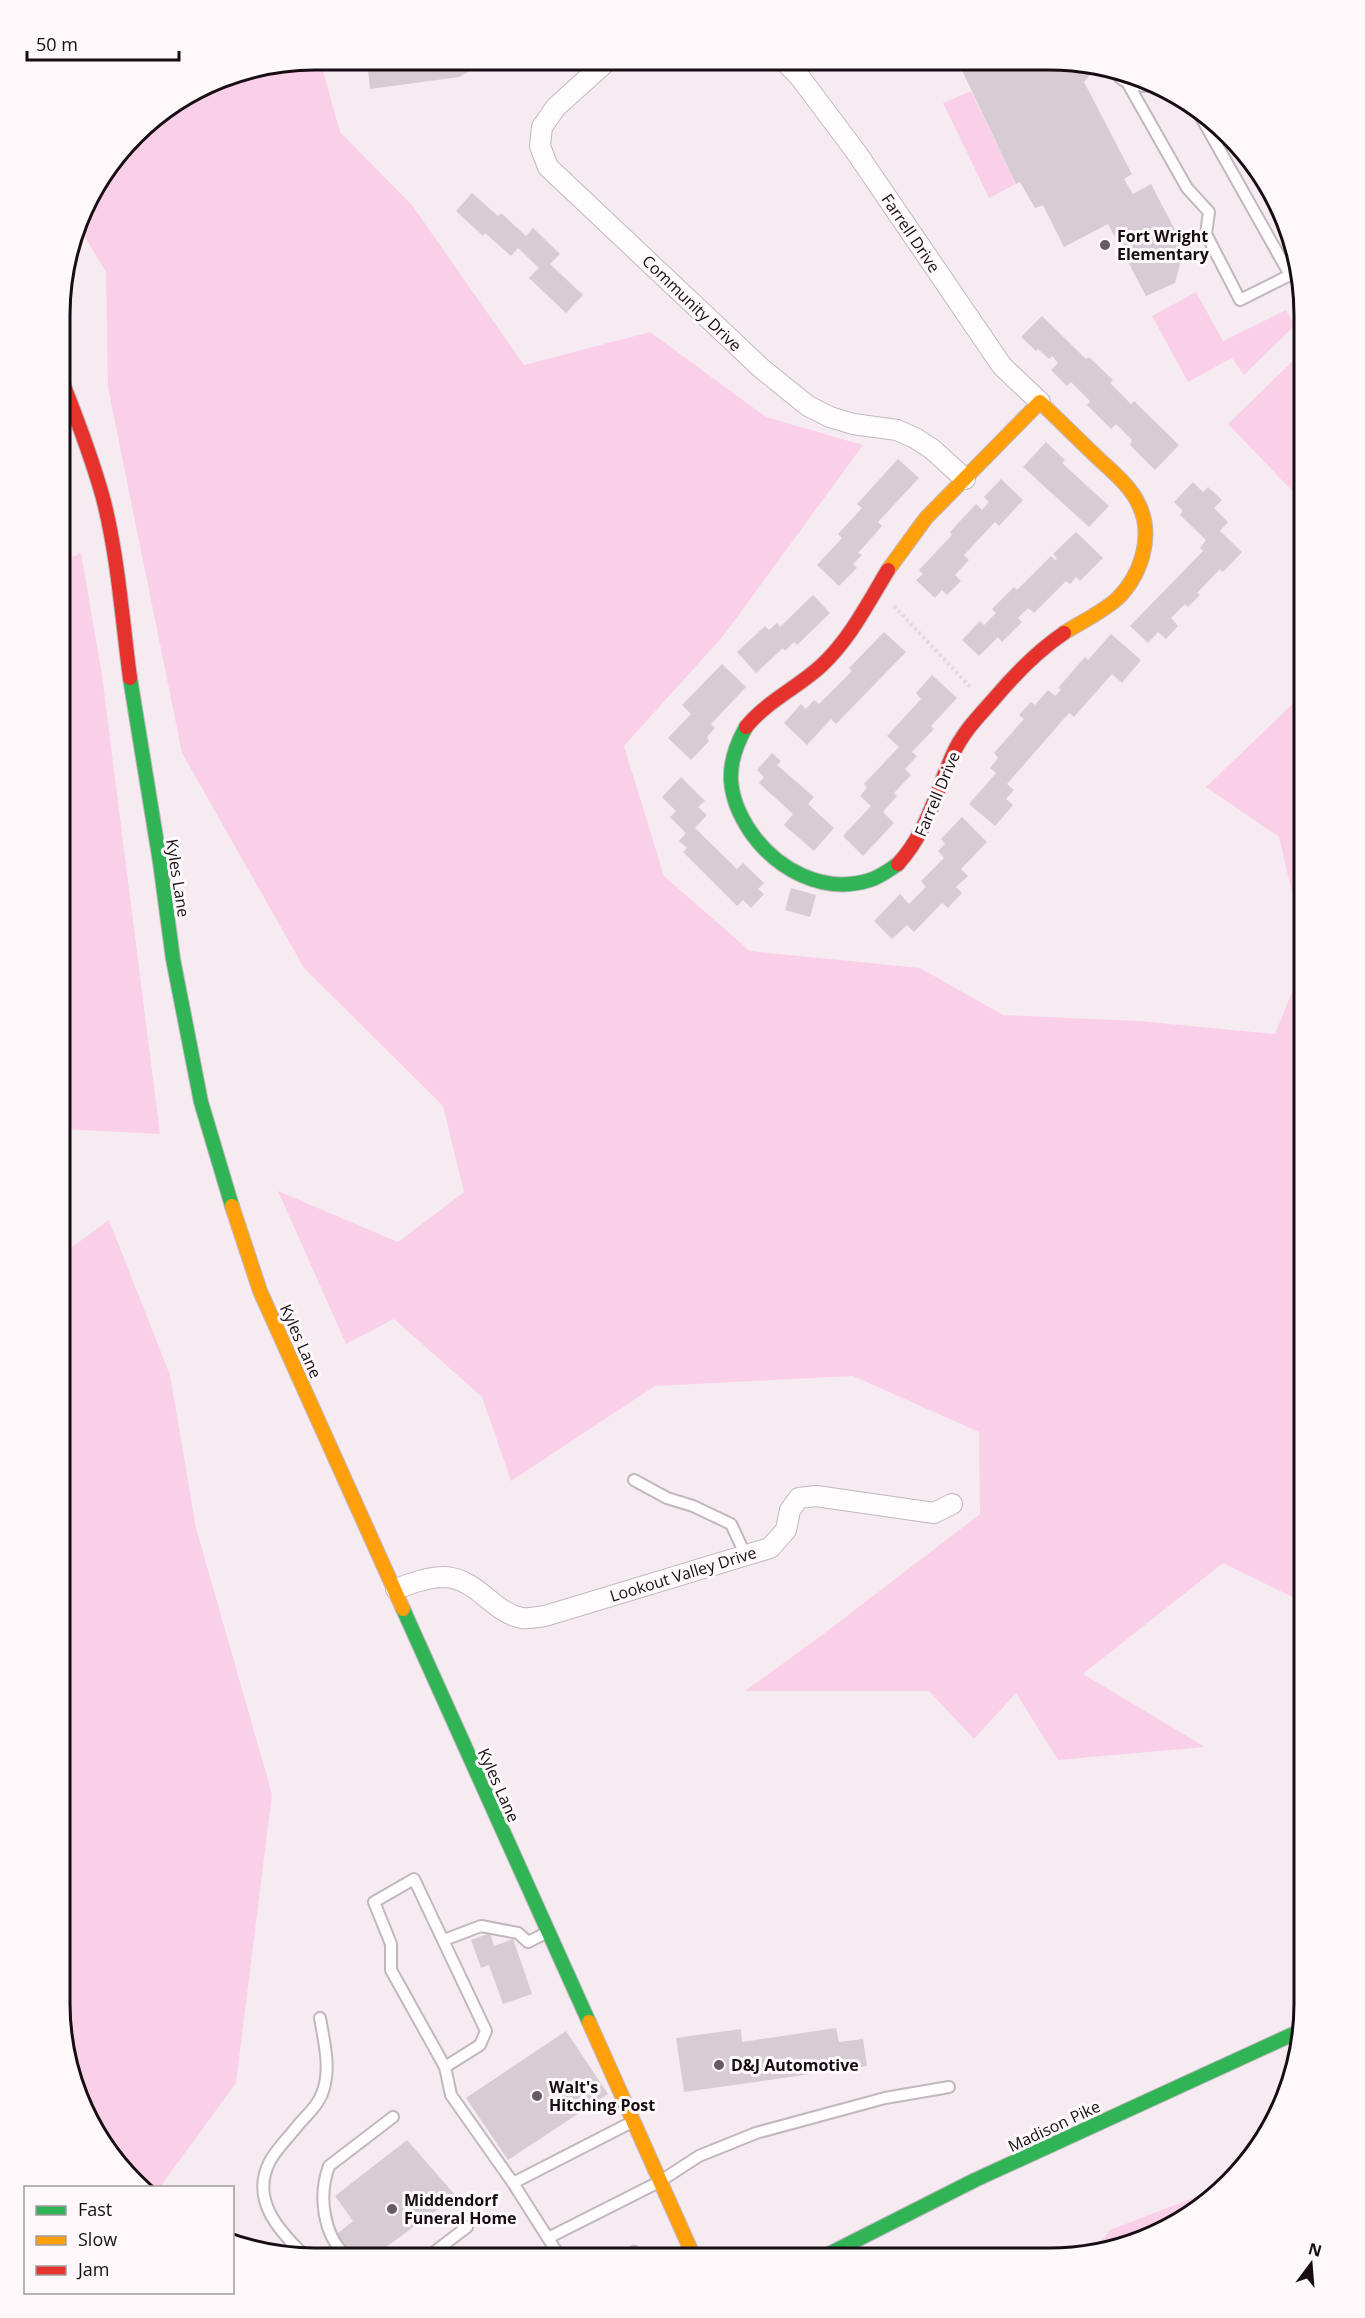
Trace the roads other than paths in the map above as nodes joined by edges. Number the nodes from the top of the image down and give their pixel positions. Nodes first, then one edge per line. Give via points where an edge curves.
1 (597, 70) edge
2 (793, 70) edge
3 (1127, 82) edge
4 (1207, 128) edge
5 (1040, 402) junction
6 (70, 403) edge
7 (965, 478) junction
8 (634, 1480) dead end
9 (952, 1504) dead end
10 (746, 1556) junction
11 (396, 1589) junction
12 (548, 1932) junction
13 (444, 1940) junction
14 (320, 2018) dead end
15 (1292, 2035) edge
16 (445, 2067) junction
17 (949, 2087) dead end
18 (393, 2117) dead end
19 (633, 2121) junction
20 (660, 2182) junction
21 (513, 2183) junction
22 (467, 2227) dead end
23 (548, 2238) junction
24 (296, 2247) edge
25 (338, 2248) edge
26 (439, 2248) edge
27 (554, 2248) edge
28 (690, 2248) edge
29 (841, 2248) edge

1 - 7 street, Community Drive via 556,107 542,127 540,146 548,167 760,368 808,406 853,424 897,430 915,438
2 - 5 street, Farrell Drive via 856,152 1002,366
3 - 4 lane via 1187,188 1209,212 1206,234 1240,300 1290,274
5 - 7 main road, Farrell Drive
5 - 7 main road, Farrell Drive via 1127,486 1139,505 1144,523 1141,564 1116,600 1046,645 964,732 926,825 897,866 864,881 827,883 795,873 759,842 741,814 731,784 738,742 748,723 764,706 832,656 861,617 895,557
6 - 11 main road, Kyles Lane via 97,479 113,545 135,720 173,959 201,1102 260,1291
8 - 10 lane via 730,1524
9 - 10 street, Lookout Valley Drive via 934,1513 816,1496 799,1498 790,1510 786,1530 770,1548
10 - 11 street, Lookout Valley Drive via 545,1616 522,1618 501,1611 485,1594 447,1577
11 - 12 main road, Kyles Lane
12 - 13 lane via 528,1942 518,1933 481,1926
12 - 19 main road, Kyles Lane
13 - 16 lane via 486,2031 480,2045
13 - 16 lane via 414,1879 374,1902 391,1944 391,1970
14 - 24 lane via 327,2073 324,2088 271,2160 263,2185 266,2208
15 - 29 main road, Madison Pike via 975,2180
16 - 21 lane via 451,2095
17 - 20 lane via 885,2098 756,2133 699,2156
18 - 25 lane via 329,2166 324,2195 326,2225
19 - 20 main road, Kyles Lane
19 - 21 lane
20 - 23 lane
20 - 28 main road, Kyles Lane
21 - 23 lane
22 - 26 lane
23 - 27 lane

